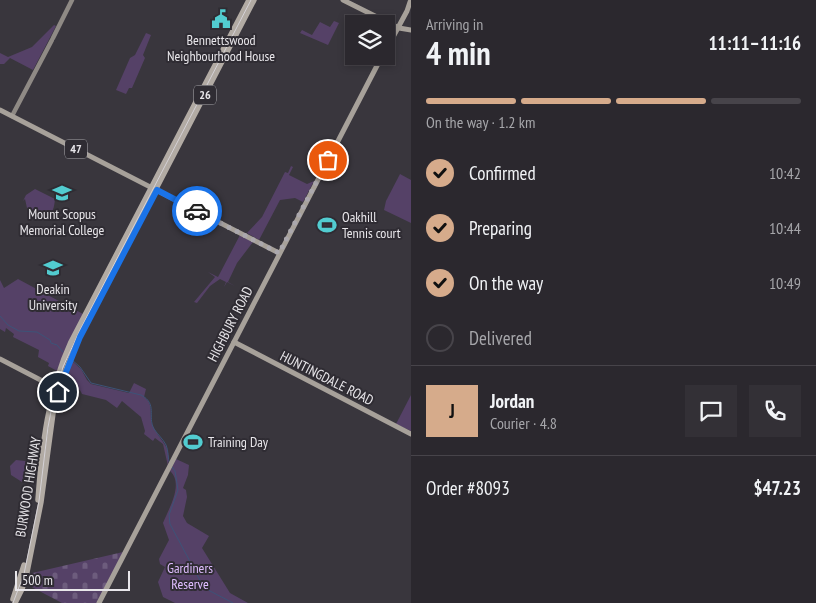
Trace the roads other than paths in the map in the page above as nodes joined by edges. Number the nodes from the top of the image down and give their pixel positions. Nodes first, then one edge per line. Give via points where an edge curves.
1 (72, 0) edge
2 (249, 0) edge
3 (254, 0) edge
4 (343, 0) edge
5 (410, 1) edge
6 (397, 28) junction
7 (411, 30) edge
8 (395, 32) edge
9 (377, 65) edge
10 (0, 110) edge
11 (12, 116) junction
12 (172, 155) junction
13 (154, 188) junction
14 (279, 253) junction
15 (238, 334) junction
16 (234, 342) junction
17 (244, 348) junction
18 (230, 349) junction
19 (0, 359) edge
20 (54, 386) junction
21 (411, 434) edge
22 (45, 480) junction
23 (39, 487) junction
24 (40, 501) junction
25 (28, 554) junction
26 (27, 568) junction
27 (22, 574) junction
28 (21, 585) junction
29 (14, 603) edge
30 (99, 603) edge

1 - 11 main road
2 - 12 highway, BURWOOD HIGHWAY / 26
3 - 12 highway, BURWOOD HIGHWAY / 26
4 - 6 main road
5 - 6 main road
6 - 7 main road
6 - 8 main road
9 - 14 main road, HIGHBURY ROAD
10 - 11 main road, 47
11 - 13 main road, 47
12 - 13 highway, BURWOOD HIGHWAY / 26
13 - 14 main road, 47
13 - 20 highway, BURWOOD HIGHWAY / 26
14 - 15 main road, HIGHBURY ROAD
15 - 16 main road, HIGHBURY ROAD
15 - 17 main road via 238,342
16 - 17 main road, HUNTINGDALE ROAD
16 - 18 main road, HIGHBURY ROAD
17 - 18 main road via 236,346
17 - 21 main road, HUNTINGDALE ROAD
18 - 30 main road, HIGHBURY ROAD
19 - 20 main road
20 - 22 highway, BURWOOD HIGHWAY / 26
20 - 23 highway, BURWOOD HIGHWAY / 26
22 - 23 highway
22 - 24 highway, BURWOOD HIGHWAY / 26
23 - 24 highway, BURWOOD HIGHWAY / 26
24 - 25 highway, BURWOOD HIGHWAY / 26
25 - 26 highway, BURWOOD HIGHWAY / 26
25 - 27 highway, BURWOOD HIGHWAY / 26
26 - 27 highway
26 - 28 highway, BURWOOD HIGHWAY / 26
27 - 28 highway, BURWOOD HIGHWAY / 26
28 - 29 highway, BURWOOD HIGHWAY / 26

